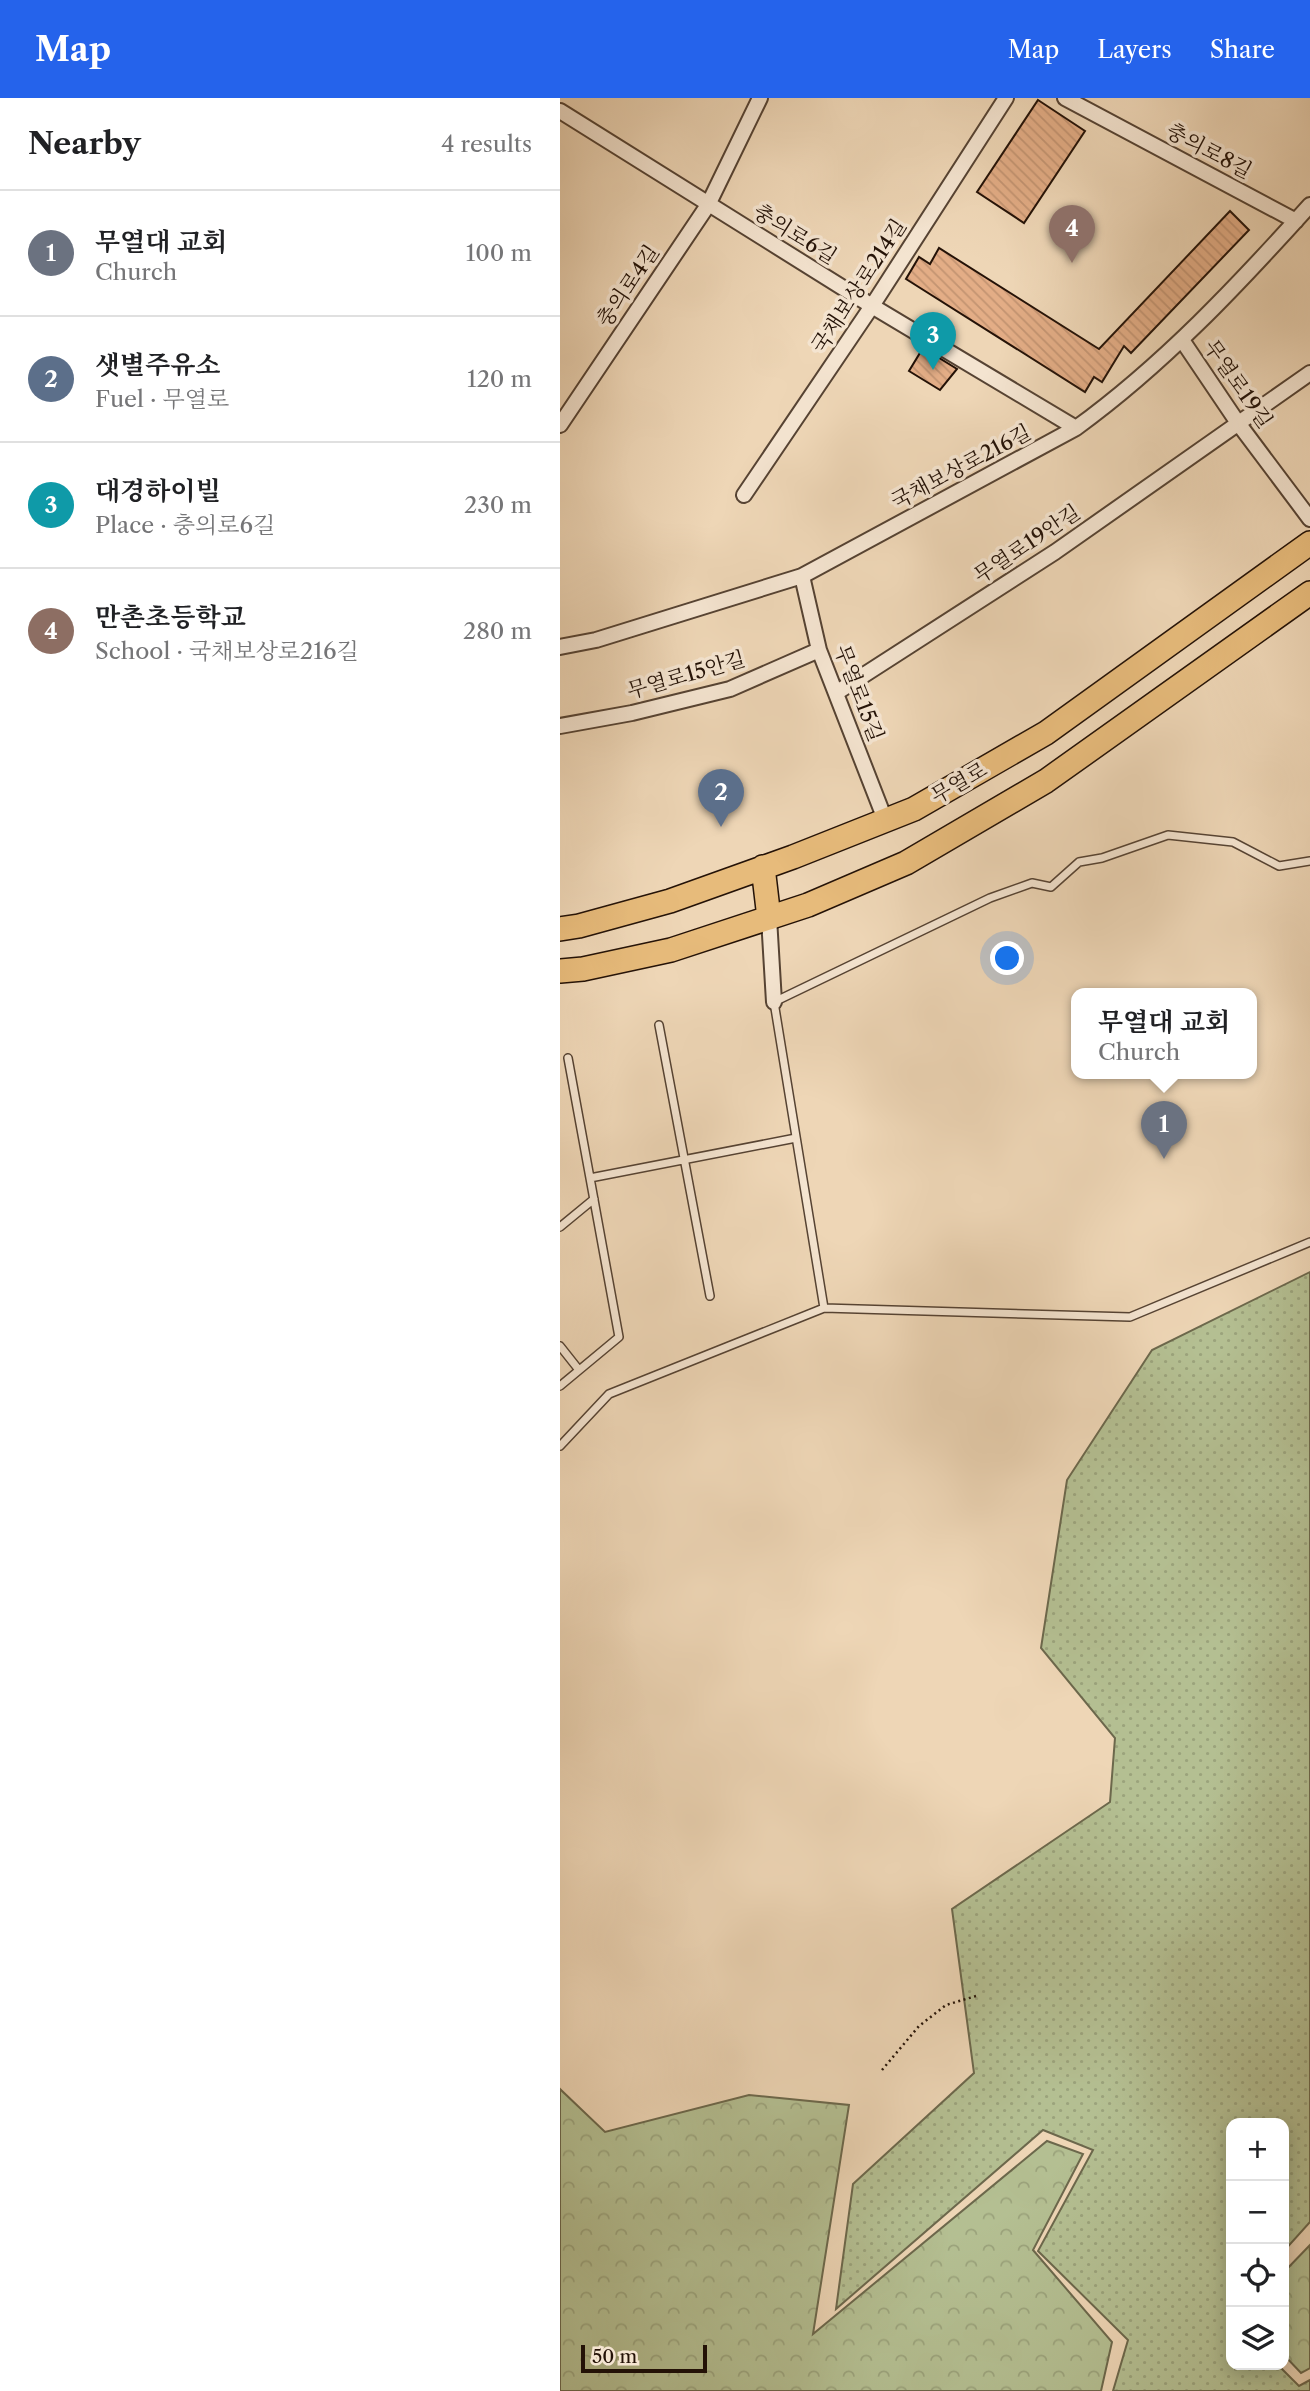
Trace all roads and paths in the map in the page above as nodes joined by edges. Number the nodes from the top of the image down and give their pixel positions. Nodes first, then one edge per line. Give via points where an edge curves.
1 (760, 98) edge
2 (1006, 98) edge
3 (1065, 98) edge
4 (560, 111) edge
5 (708, 205) junction
6 (1310, 205) edge
7 (1296, 221) junction
8 (872, 306) junction
9 (1182, 340) junction
10 (1310, 373) edge
11 (1238, 423) junction
12 (560, 425) edge
13 (1076, 428) junction
14 (744, 495) dead end
15 (1310, 519) edge
16 (1310, 543) edge
17 (802, 576) junction
18 (1310, 593) edge
19 (560, 647) edge
20 (819, 650) junction
21 (836, 694) junction
22 (560, 726) edge
23 (886, 822) junction
24 (1310, 861) edge
25 (763, 867) junction
26 (769, 918) junction
27 (560, 929) edge
28 (560, 971) edge
29 (774, 1002) junction
30 (659, 1025) dead end
31 (568, 1058) dead end
32 (796, 1138) junction
33 (684, 1160) junction
34 (590, 1178) junction
35 (594, 1199) junction
36 (560, 1227) edge
37 (1310, 1242) edge
38 (710, 1296) dead end
39 (824, 1308) junction
40 (560, 1346) edge
41 (579, 1370) junction
42 (560, 1386) edge
43 (560, 1446) edge
44 (976, 1996) dead end
45 (882, 2070) dead end

1 - 5 street
2 - 8 street, 국채보상로214길
3 - 7 street, 충의로8길
4 - 5 street, 충의로6길
5 - 8 street, 충의로6길
5 - 12 street, 충의로4길
6 - 7 street, 국채보상로216길
7 - 9 street, 국채보상로216길
8 - 13 street, 충의로6길
8 - 14 street, 국채보상로214길
9 - 11 street, 무열로19길
9 - 13 street, 국채보상로216길 via 1116,400
10 - 11 street, 무열로19안길
11 - 15 street, 무열로19길
11 - 21 street, 무열로19안길 via 1055,552
13 - 17 street, 국채보상로216길
16 - 23 main road, 무열로 via 1046,733
17 - 19 street, 국채보상로216길
17 - 20 street, 무열로15길
18 - 26 main road, 무열로 via 1046,781 906,863
20 - 21 street, 무열로15길
20 - 22 street, 무열로15안길 via 730,689
21 - 23 street, 무열로15길
23 - 25 main road, 무열로
24 - 29 lane via 1279,866 1234,842 1168,835 1079,863 1051,887 1032,883 990,898
25 - 26 main road
25 - 27 main road, 무열로 via 670,901
26 - 28 main road, 무열로 via 671,950
26 - 29 street
29 - 32 lane
30 - 33 lane
31 - 34 lane
32 - 33 lane
32 - 39 lane
33 - 34 lane
33 - 38 lane
34 - 35 lane
35 - 36 lane
35 - 41 lane via 619,1337
37 - 39 lane via 1130,1317
39 - 43 lane via 609,1394
40 - 41 lane
41 - 42 lane
44 - 45 path via 946,2005 919,2026

